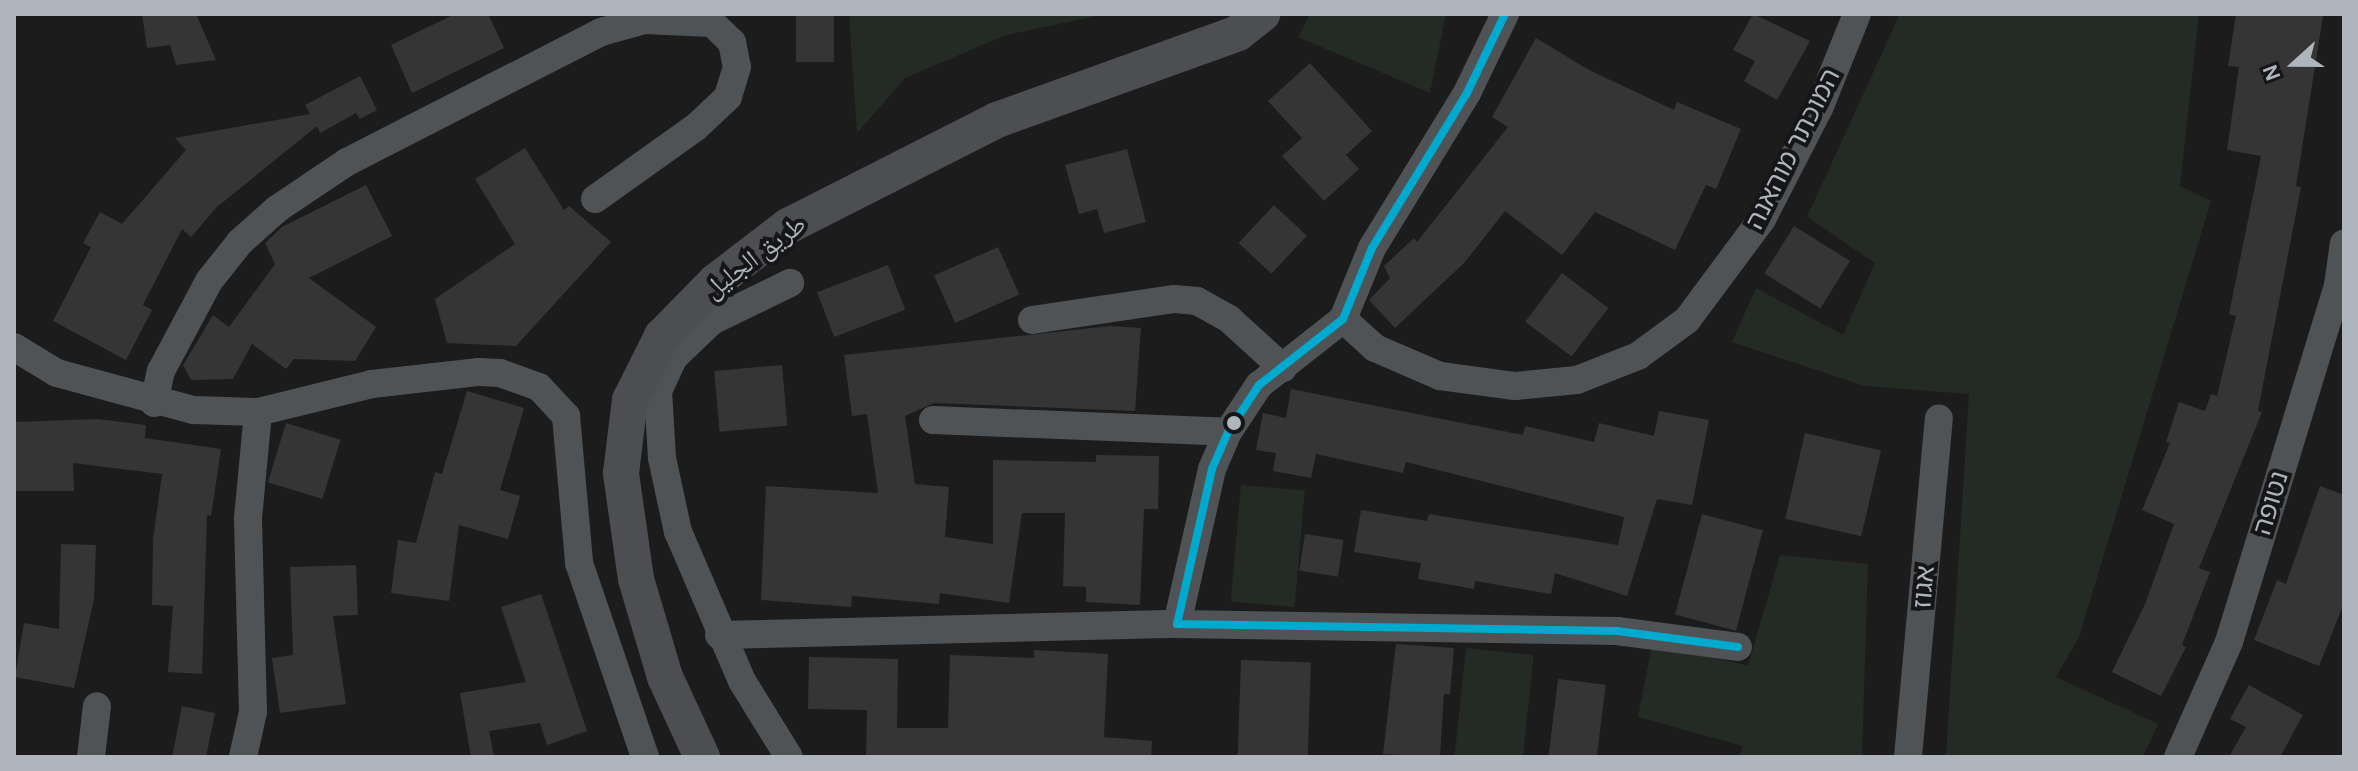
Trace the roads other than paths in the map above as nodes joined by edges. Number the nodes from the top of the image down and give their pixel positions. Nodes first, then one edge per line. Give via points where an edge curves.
1 (1262, 14) edge
2 (1505, 14) edge
3 (1857, 14) edge
4 (595, 199) dead end
5 (2344, 243) edge
6 (790, 283) dead end
7 (1343, 319) junction
8 (1032, 320) dead end
9 (14, 347) edge
10 (1283, 368) junction
11 (154, 403) junction
12 (258, 412) junction
13 (1939, 418) dead end
14 (933, 420) dead end
15 (1228, 432) junction
16 (1177, 624) junction
17 (719, 635) junction
18 (1738, 647) dead end
19 (97, 706) dead end
20 (91, 757) edge
21 (243, 757) edge
22 (645, 757) edge
23 (702, 757) edge
24 (789, 757) edge
25 (1908, 757) edge
26 (2178, 757) edge

1 - 23 main road, طريق الجليل via 1238,33 997,120 788,226 715,282 662,336 630,400 621,473 636,579 665,677
2 - 7 street via 1467,93 1372,248
3 - 7 street, המוכתר מוהאנה via 1820,106 1762,219 1687,320 1638,356 1577,380 1515,386 1440,376 1375,348
4 - 11 street via 696,127 728,97 735,55 732,42 712,23 644,20 601,32 360,155 277,209 240,242 209,281 161,371
5 - 26 street, נטופה via 2338,285 2229,642
6 - 17 street via 712,321 674,357 658,391 662,458 678,532
7 - 10 street
8 - 10 street via 1174,299 1197,301 1229,319
9 - 11 street via 57,373
10 - 15 street via 1259,385
11 - 12 street
12 - 21 street via 248,518 253,712
12 - 22 street via 372,384 479,372 539,387 558,401 566,416 579,563
13 - 25 street, אגוז
14 - 15 street
15 - 16 street via 1212,469
16 - 17 street
16 - 18 street via 1617,631
17 - 24 street
19 - 20 street

